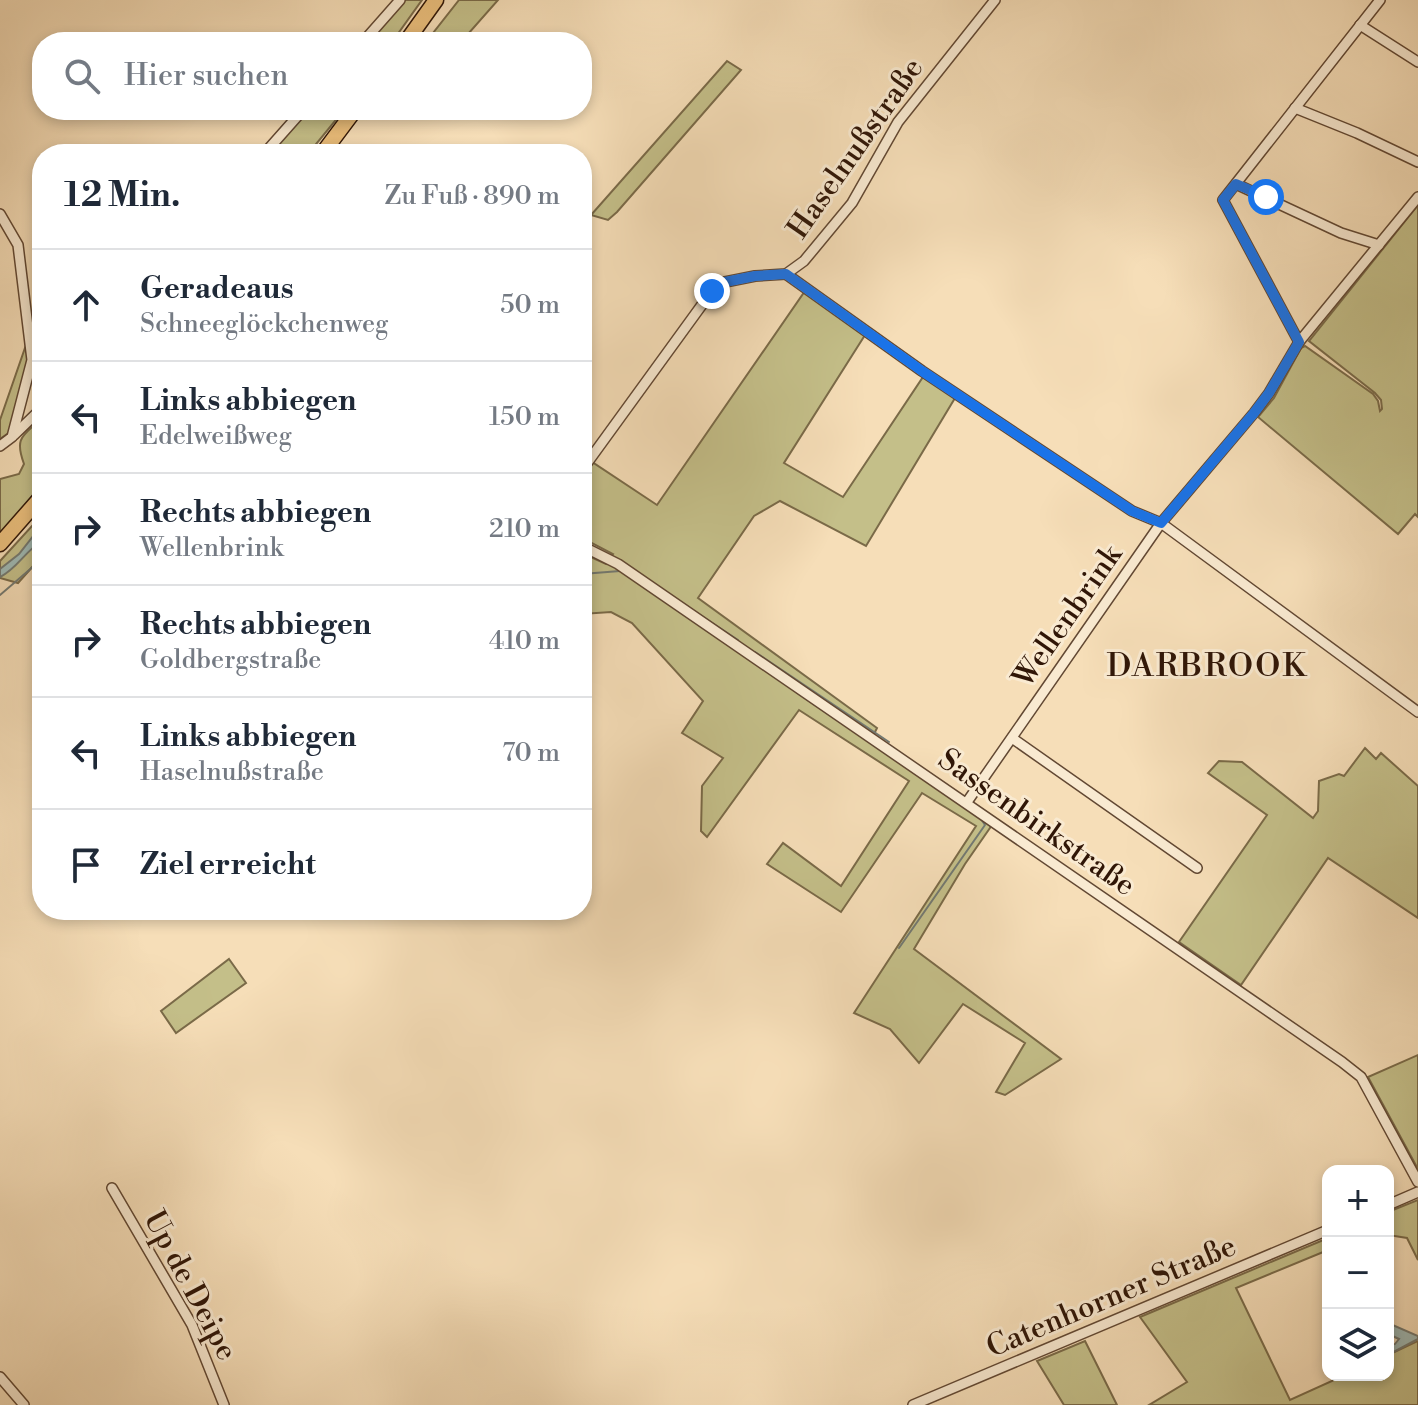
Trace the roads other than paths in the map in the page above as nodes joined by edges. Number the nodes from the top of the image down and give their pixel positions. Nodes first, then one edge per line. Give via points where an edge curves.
1 (400, 0) edge
2 (436, 0) edge
3 (995, 0) edge
4 (1380, 0) edge
5 (1360, 25) junction
6 (372, 32) edge
7 (413, 32) edge
8 (1418, 62) edge
9 (1295, 108) junction
10 (294, 120) edge
11 (348, 120) edge
12 (273, 144) edge
13 (330, 144) edge
14 (1418, 162) edge
15 (1236, 184) junction
16 (1418, 197) edge
17 (0, 214) edge
18 (1379, 245) junction
19 (786, 274) junction
20 (1299, 342) junction
21 (32, 418) edge
22 (12, 437) junction
23 (0, 446) edge
24 (592, 456) edge
25 (32, 507) edge
26 (1161, 523) junction
27 (0, 544) edge
28 (592, 551) edge
29 (1418, 712) edge
30 (1012, 738) junction
31 (967, 802) junction
32 (1197, 868) dead end
33 (1418, 1182) edge
34 (112, 1188) dead end
35 (1418, 1192) edge
36 (1394, 1202) edge
37 (1322, 1233) edge
38 (0, 1377) edge
39 (24, 1405) edge
40 (224, 1405) edge
41 (913, 1405) edge

1 - 6 street
2 - 7 highway
3 - 19 street, Haselnußstraße via 898,122 852,203 804,261
4 - 5 street
5 - 8 street
5 - 9 street
9 - 14 street
9 - 15 street
10 - 12 street
11 - 13 highway
15 - 18 street
15 - 20 street via 1223,200
16 - 18 street, Wellenbrink
17 - 22 street via 18,245 32,360
18 - 20 street, Wellenbrink
19 - 24 street, Haselnußstraße via 725,282 712,291
19 - 26 street via 1132,511
20 - 26 street, Wellenbrink via 1262,403
21 - 22 street
22 - 23 street
25 - 27 highway
26 - 29 street
26 - 30 street, Wellenbrink
28 - 31 street, Sassenbirkstraße
30 - 31 street, Wellenbrink
30 - 32 street
31 - 33 street, Sassenbirkstraße via 1361,1077
34 - 40 street, Up de Deipe via 192,1325
35 - 36 street
37 - 41 street, Catenhorner Straße
38 - 39 street

